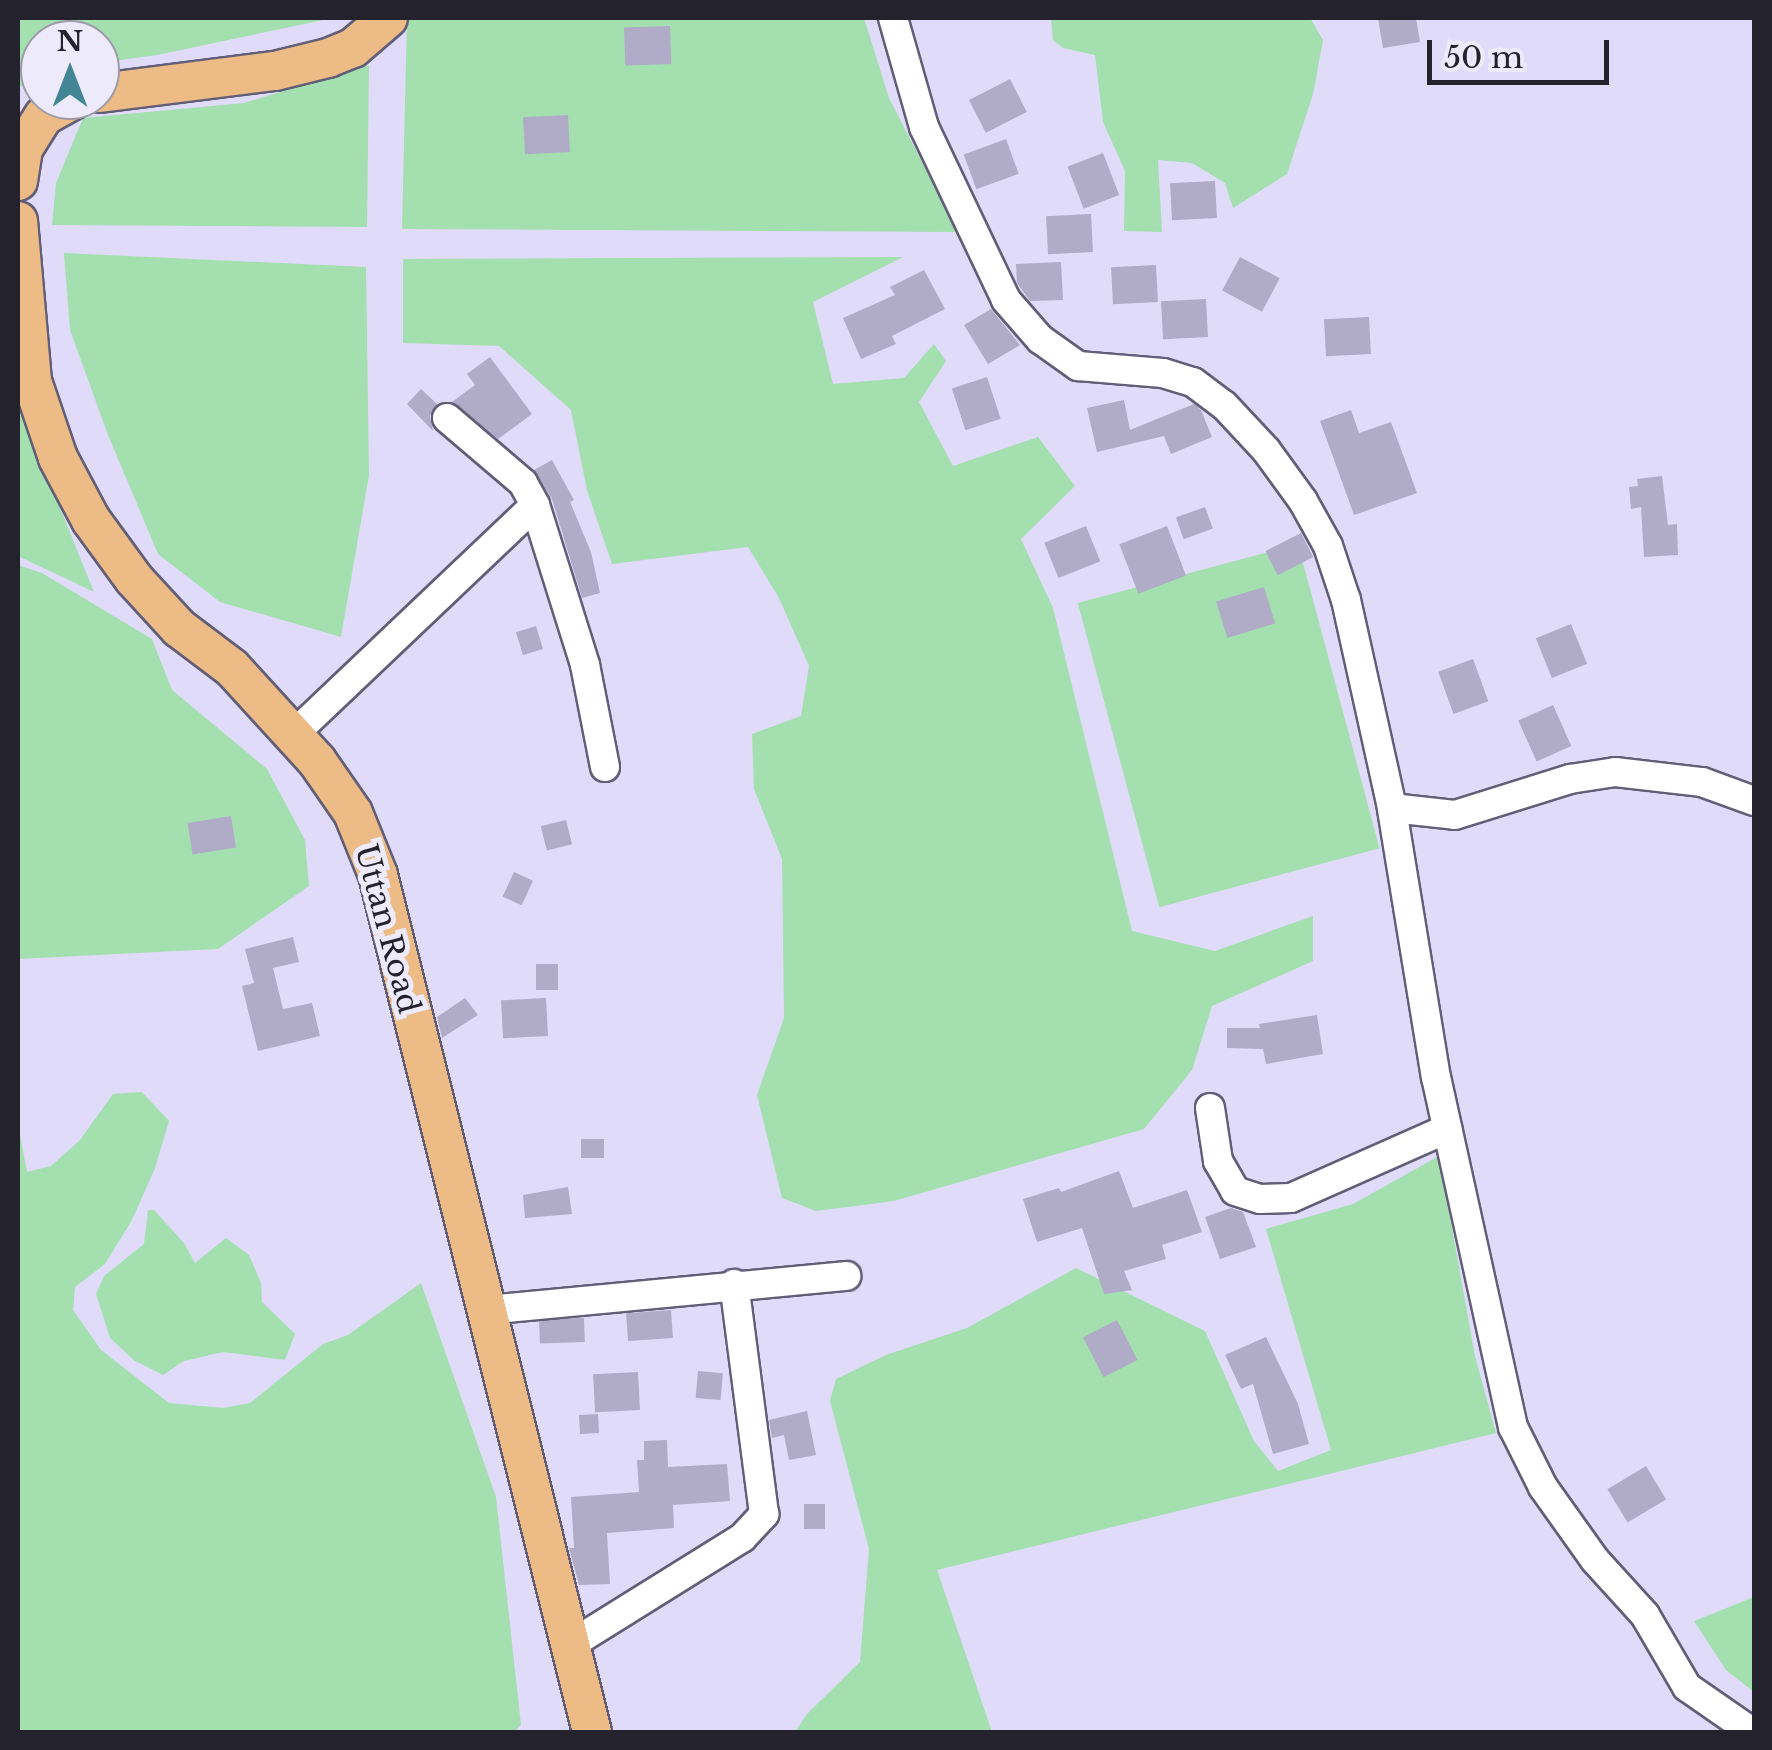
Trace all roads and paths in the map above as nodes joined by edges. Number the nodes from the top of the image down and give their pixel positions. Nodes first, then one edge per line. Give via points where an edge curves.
1 (388, 18) edge
2 (893, 18) edge
3 (120, 90) edge
4 (42, 120) edge
5 (20, 159) edge
6 (18, 221) edge
7 (448, 418) dead end
8 (535, 504) junction
9 (294, 734) junction
10 (604, 768) dead end
11 (1754, 801) edge
12 (1392, 808) junction
13 (1210, 1108) dead end
14 (1448, 1128) junction
15 (846, 1276) dead end
16 (734, 1284) junction
17 (486, 1310) junction
18 (570, 1645) junction
19 (592, 1732) edge
20 (1752, 1732) edge

1 - 3 main road via 328,58
2 - 12 street via 924,127 1006,300 1040,339 1078,366 1163,372 1192,382 1266,450 1303,501 1328,546 1346,600
4 - 5 main road
6 - 9 main road, Uttan Road via 32,380 58,458 91,520 134,580
7 - 8 street via 523,483
8 - 9 street
8 - 10 street via 586,665
9 - 17 main road, Uttan Road via 352,813 378,874
11 - 12 street via 1702,782 1615,772 1455,815
12 - 14 street
13 - 14 street via 1218,1161 1235,1190 1260,1199 1291,1198
14 - 20 street via 1513,1427 1543,1487 1645,1615 1687,1686
15 - 16 street
16 - 17 street
16 - 18 street via 764,1514 742,1538
17 - 18 main road, Uttan Road
18 - 19 main road, Uttan Road

